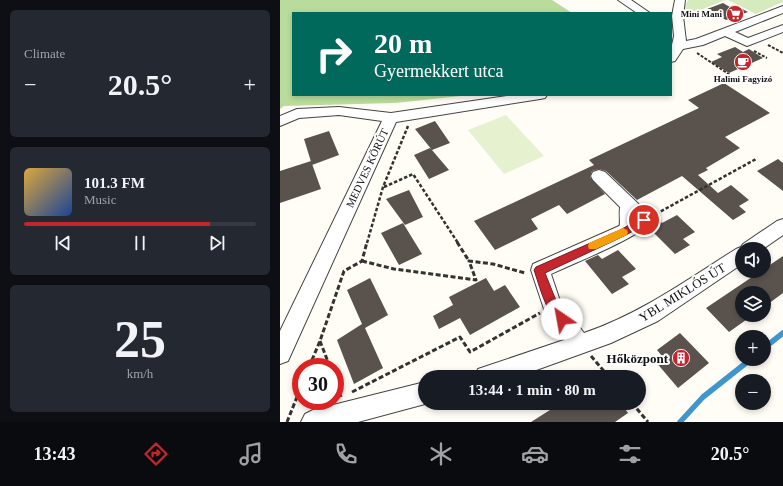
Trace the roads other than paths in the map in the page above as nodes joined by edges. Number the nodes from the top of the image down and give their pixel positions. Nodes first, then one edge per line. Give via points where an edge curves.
1 (623, 0) edge
2 (680, 0) edge
3 (783, 9) edge
4 (643, 12) edge
5 (783, 28) edge
6 (676, 29) edge
7 (727, 32) junction
8 (682, 46) junction
9 (672, 57) edge
10 (533, 96) edge
11 (391, 118) junction
12 (280, 121) edge
13 (599, 176) dead end
14 (626, 203) junction
15 (783, 226) edge
16 (623, 232) junction
17 (759, 242) edge
18 (735, 259) edge
19 (580, 344) junction
20 (280, 354) edge
21 (506, 370) edge
22 (418, 394) edge
23 (313, 422) edge

1 - 4 street
2 - 6 street
3 - 7 street
5 - 7 street via 747,42
6 - 8 street
7 - 8 street
8 - 9 street
10 - 11 street, MEDVES KÖRÚT
11 - 12 street via 340,112 297,114
11 - 20 street, MEDVES KÖRÚT
13 - 14 street
14 - 16 lane
14 - 16 street via 644,220
15 - 17 street
16 - 19 street via 540,270 552,306
18 - 19 street, YBL MIKLÓS ÚT via 651,314
19 - 21 street, YBL MIKLÓS ÚT
22 - 23 street via 343,406

